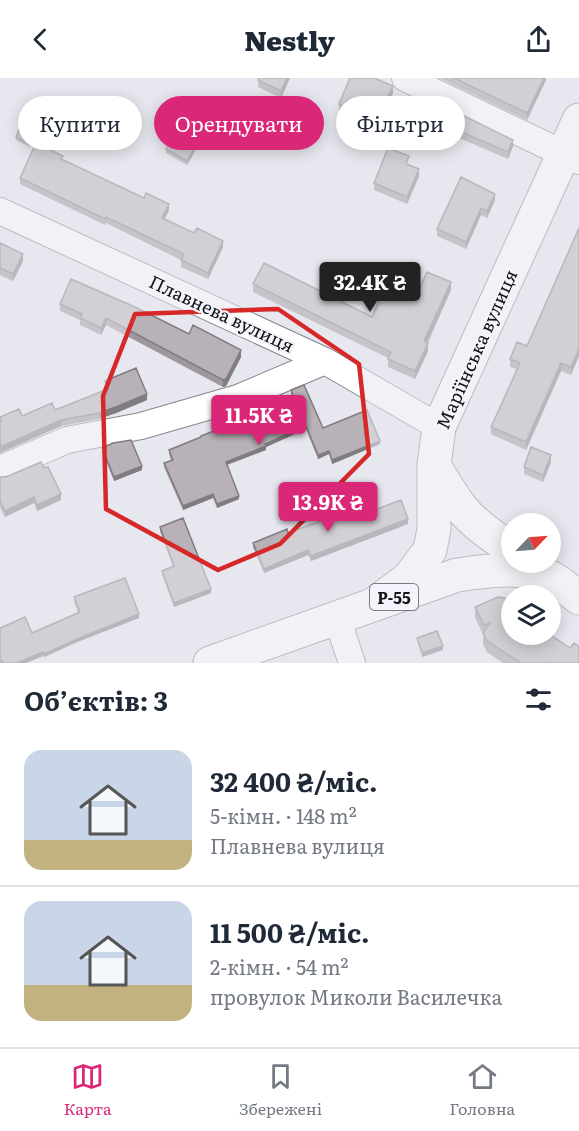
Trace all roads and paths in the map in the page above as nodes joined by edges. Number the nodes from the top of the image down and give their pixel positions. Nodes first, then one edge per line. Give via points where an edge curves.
1 (405, 78) edge
2 (579, 120) edge
3 (571, 158) edge
4 (0, 211) edge
5 (325, 361) junction
6 (439, 427) junction
7 (434, 465) junction
8 (0, 469) edge
9 (501, 542) edge
10 (501, 572) edge
11 (545, 573) edge
12 (579, 598) edge
13 (374, 604) junction
14 (337, 618) junction
15 (210, 663) edge
16 (352, 663) edge

1 - 3 street
2 - 3 main road, Маріїнська вулиця
3 - 6 main road, Маріїнська вулиця
4 - 5 street, Плавнева вулиця
5 - 6 street, Плавнева вулиця
5 - 8 street via 238,398 141,426 67,440
6 - 7 main road, Маріїнська вулиця
7 - 9 main road via 464,511
7 - 13 main road, Маріїнська вулиця via 434,529 430,550 409,578
10 - 13 main road, Р-55 via 457,575
11 - 12 main road, Р-55
13 - 14 main road, Р-55
14 - 15 main road, Р-55
14 - 16 street

